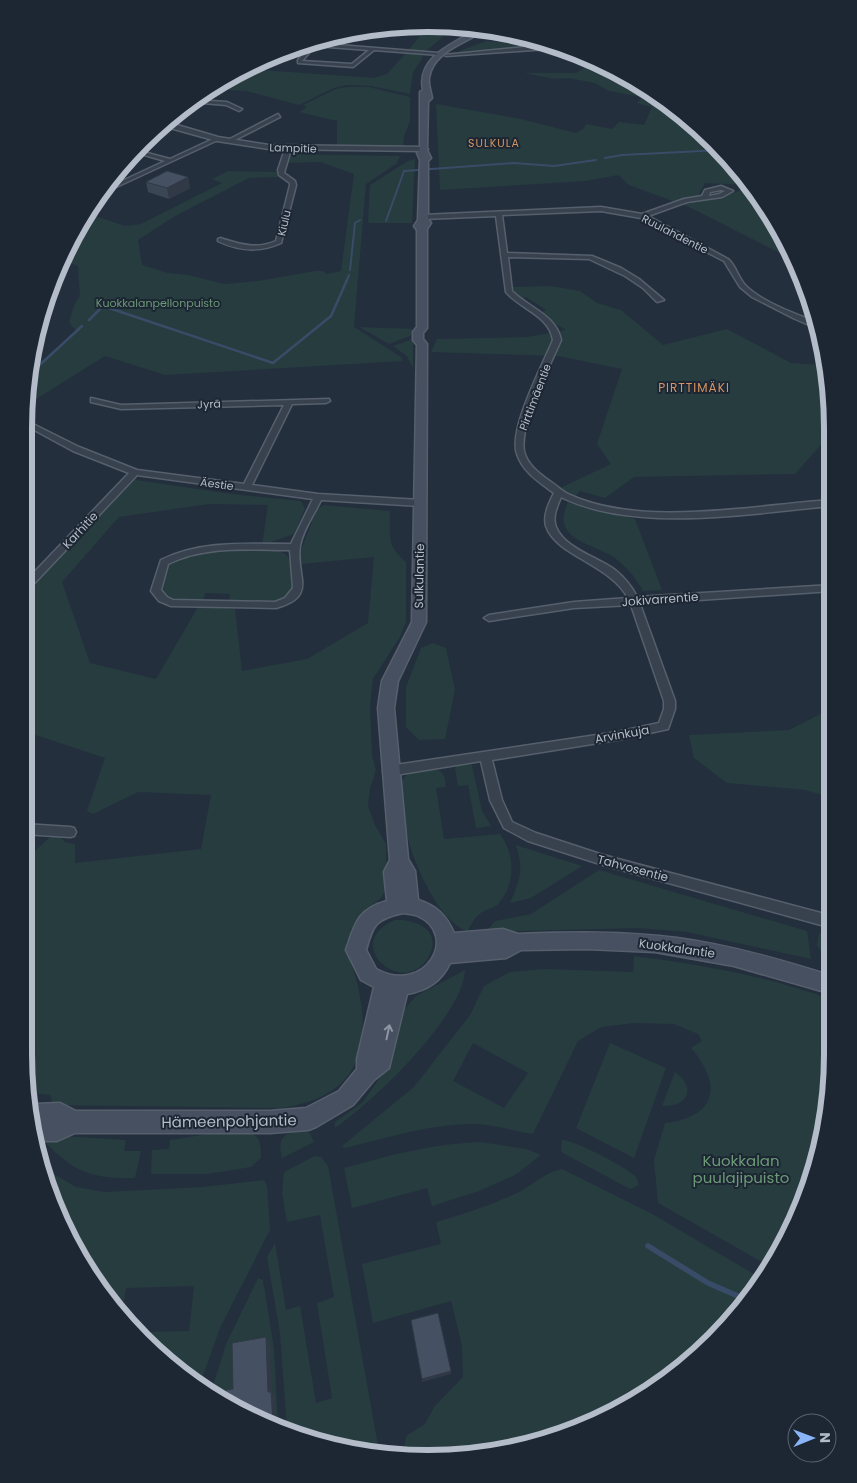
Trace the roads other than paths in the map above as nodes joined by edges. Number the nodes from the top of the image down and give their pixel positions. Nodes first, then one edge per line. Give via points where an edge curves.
1 (472, 35) edge
2 (328, 45) edge
3 (535, 47) edge
4 (373, 49) junction
5 (305, 53) edge
6 (443, 54) junction
7 (205, 101) edge
8 (240, 109) dead end
9 (278, 116) dead end
10 (172, 126) edge
11 (217, 139) junction
12 (229, 142) junction
13 (288, 149) junction
14 (143, 153) edge
15 (424, 160) junction
16 (170, 161) junction
17 (115, 187) edge
18 (705, 197) dead end
19 (499, 213) junction
20 (643, 216) junction
21 (423, 222) junction
22 (220, 240) dead end
23 (505, 255) junction
24 (660, 300) dead end
25 (810, 322) edge
26 (94, 400) dead end
27 (326, 401) dead end
28 (289, 402) junction
29 (32, 426) edge
30 (135, 472) junction
31 (246, 488) junction
32 (558, 494) junction
33 (318, 497) junction
34 (420, 503) junction
35 (824, 504) edge
36 (295, 547) junction
37 (32, 575) edge
38 (36, 576) junction
39 (32, 580) edge
40 (824, 588) edge
41 (634, 600) junction
42 (489, 618) dead end
43 (485, 755) junction
44 (389, 772) junction
45 (32, 830) edge
46 (70, 832) dead end
47 (403, 906) junction
48 (824, 920) edge
49 (445, 949) junction
50 (824, 983) edge
51 (392, 984) junction
52 (37, 1115) edge
53 (74, 1122) junction
54 (40, 1130) edge

1 - 6 main road, Sulkulantie
2 - 4 street
3 - 6 street
4 - 5 street via 353,66 300,62
4 - 6 street
6 - 15 main road, Sulkulantie via 432,65 426,78
7 - 8 street
9 - 12 street
10 - 11 street, Lampitie
11 - 12 street, Lampitie
11 - 16 street
12 - 13 street, Lampitie
13 - 15 street, Lampitie
13 - 22 street, Kiulu via 281,168 282,174 293,185 279,242 253,249
14 - 16 street
15 - 21 main road, Sulkulantie
16 - 17 street
18 - 20 street via 686,200
19 - 20 street, Ruulahdentie via 593,208
19 - 21 street, Ruulahdentie
19 - 23 street, Pirttimäentie
20 - 25 street, Ruulahdentie via 726,260 744,288
21 - 34 main road, Sulkulantie via 422,328 418,336 422,344
23 - 24 street via 590,257 652,291
23 - 32 street, Pirttimäentie via 509,292 557,332 557,340 520,431 520,450 527,467
26 - 28 street, Jyrä via 120,407
27 - 28 street, Jyrä
28 - 31 street
29 - 30 street, Äestie via 76,449
30 - 31 street, Äestie
30 - 38 street, Karhitie
31 - 33 street, Äestie
32 - 35 street, Pirttimäentie via 619,512 656,515
32 - 41 street, Arvinkuja via 550,506 548,519 554,534 564,545 610,570
33 - 34 street, Äestie
33 - 36 street
34 - 44 main road, Sulkulantie via 419,622 390,681 386,708
36 - 36 street via 299,587 297,594 288,602 276,605 172,603 156,591 164,562 174,555 194,550
37 - 38 street
38 - 39 street, Karhitie
40 - 41 street, Jokivarrentie
41 - 42 street, Jokivarrentie
41 - 43 street, Arvinkuja via 670,704 664,726
43 - 44 street, Arvinkuja
43 - 48 street, Tahvosentie via 496,800 508,825 532,837 603,860
44 - 47 main road, Sulkulantie via 399,861 393,872
45 - 46 street
47 - 49 main road via 426,911 442,926
47 - 51 main road via 380,910 363,925 356,950 368,974
49 - 50 main road, Kuokkalantie via 506,949 518,942 628,941 699,949 746,959
49 - 51 main road via 439,969 417,984
51 - 53 main road, Hämeenpohjantie via 382,1061 346,1098 308,1119 270,1122
52 - 53 main road, Hämeenpohjantie via 60,1114
53 - 54 main road, Hämeenpohjantie via 56,1130

